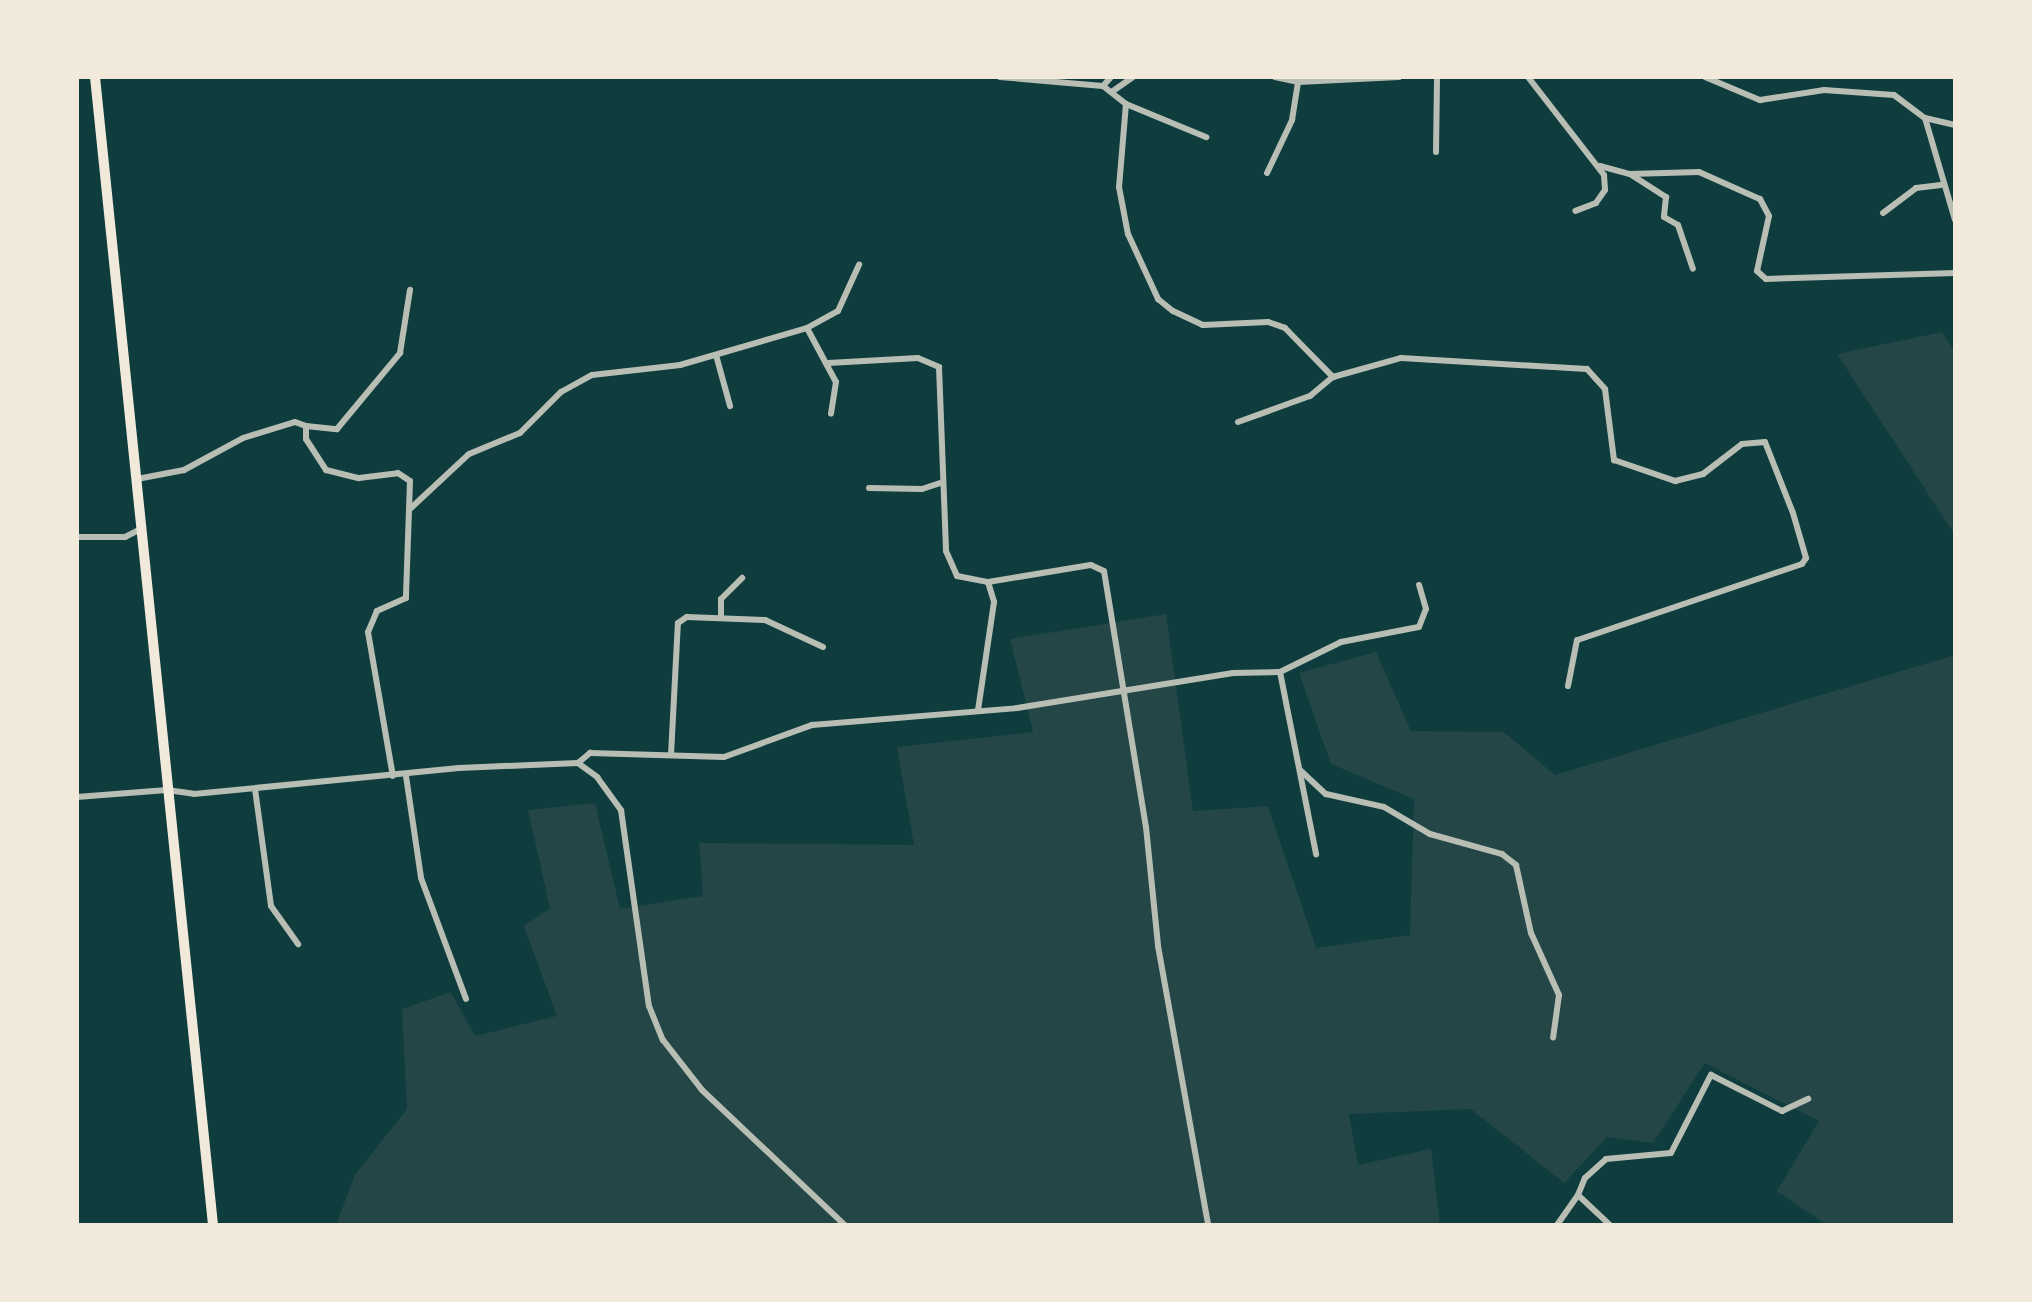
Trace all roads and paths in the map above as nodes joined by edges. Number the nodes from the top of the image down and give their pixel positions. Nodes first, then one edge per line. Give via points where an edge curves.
1 (95, 77) edge
2 (1000, 77) edge
3 (1111, 77) edge
4 (1133, 77) edge
5 (1275, 77) edge
6 (1399, 77) edge
7 (1437, 77) edge
8 (1528, 77) edge
9 (1705, 77) edge
10 (1298, 82) junction
11 (1103, 86) junction
12 (1113, 91) junction
13 (1126, 104) junction
14 (1925, 118) junction
15 (1955, 125) edge
16 (1206, 137) dead end
17 (1436, 152) dead end
18 (1600, 166) junction
19 (1267, 173) dead end
20 (1630, 174) junction
21 (1941, 185) junction
22 (1575, 211) dead end
23 (1883, 213) dead end
24 (1955, 220) edge
25 (859, 265) dead end
26 (1693, 270) dead end
27 (1955, 273) edge
28 (410, 290) dead end
29 (807, 328) junction
30 (716, 355) junction
31 (828, 363) junction
32 (1334, 377) junction
33 (730, 406) dead end
34 (831, 414) dead end
35 (1238, 422) dead end
36 (306, 426) junction
37 (137, 479) junction
38 (943, 482) junction
39 (869, 488) dead end
40 (411, 508) junction
41 (141, 529) junction
42 (77, 537) edge
43 (742, 579) dead end
44 (988, 582) junction
45 (1419, 585) dead end
46 (721, 617) junction
47 (823, 647) dead end
48 (1280, 672) junction
49 (1568, 686) dead end
50 (1126, 690) junction
51 (978, 712) junction
52 (671, 755) junction
53 (578, 764) junction
54 (1301, 771) junction
55 (393, 776) junction
56 (406, 776) junction
57 (255, 789) junction
58 (167, 790) junction
59 (77, 797) edge
60 (1317, 854) dead end
61 (298, 944) dead end
62 (466, 999) dead end
63 (1553, 1038) dead end
64 (1808, 1099) dead end
65 (1578, 1195) junction
66 (213, 1225) edge
67 (845, 1225) edge
68 (1208, 1225) edge
69 (1557, 1225) edge
70 (1610, 1225) edge

1 - 37 highway
2 - 11 street
3 - 11 street
4 - 12 street
5 - 10 street
6 - 10 street
7 - 17 street
8 - 18 street
9 - 14 street via 1760,100 1824,90 1894,95
10 - 19 street via 1292,120
11 - 12 street
12 - 13 street
13 - 16 street
13 - 32 street via 1119,187 1128,234 1158,299 1203,325 1268,322 1285,328
14 - 15 street
14 - 21 street via 1934,133
18 - 20 street
18 - 22 street via 1605,190 1596,203
20 - 26 street via 1666,197 1664,216 1678,225
20 - 27 street via 1699,172 1759,200 1769,216 1757,271 1766,279
21 - 23 street via 1916,188
21 - 24 street
25 - 29 street via 838,311
28 - 36 street via 400,354 337,429
29 - 30 street
29 - 31 street
30 - 33 street
30 - 40 street via 638,373 592,375 561,393 520,433 469,454
31 - 34 street via 838,394
31 - 38 street via 918,358 939,367
32 - 35 street via 1310,396
32 - 49 street via 1401,358 1587,369 1605,389 1614,460 1675,481 1703,474 1742,443 1765,442 1793,513 1802,564 1577,640
36 - 37 street via 295,422 243,438 184,470
36 - 40 street via 306,439 326,470 359,478 404,475
37 - 41 highway
38 - 39 street via 922,489
38 - 44 street via 951,565 967,582
40 - 55 street via 407,598 377,611 368,632
41 - 42 street via 125,537
41 - 58 highway
43 - 46 street via 721,599
44 - 50 street via 1091,565 1104,571 1115,667
44 - 51 street via 994,602
45 - 48 street via 1426,610 1419,627 1341,642
46 - 47 street via 782,624
46 - 52 street via 687,617 678,623
48 - 50 street
48 - 54 street
50 - 51 street
50 - 68 street via 1158,946
51 - 52 street via 812,725 724,757
52 - 53 street via 590,753
53 - 56 street
53 - 67 street via 597,777 621,810 649,1006 663,1041 702,1090
54 - 60 street
54 - 63 street via 1334,798 1384,807 1430,834 1502,854 1516,865 1531,933 1559,996
55 - 56 street
55 - 57 street
56 - 62 street via 421,878
57 - 58 street via 194,794
57 - 61 street via 271,906
58 - 59 street
58 - 66 highway
64 - 65 street via 1782,1111 1711,1075 1671,1153 1606,1159 1585,1178
65 - 69 street
65 - 70 street

